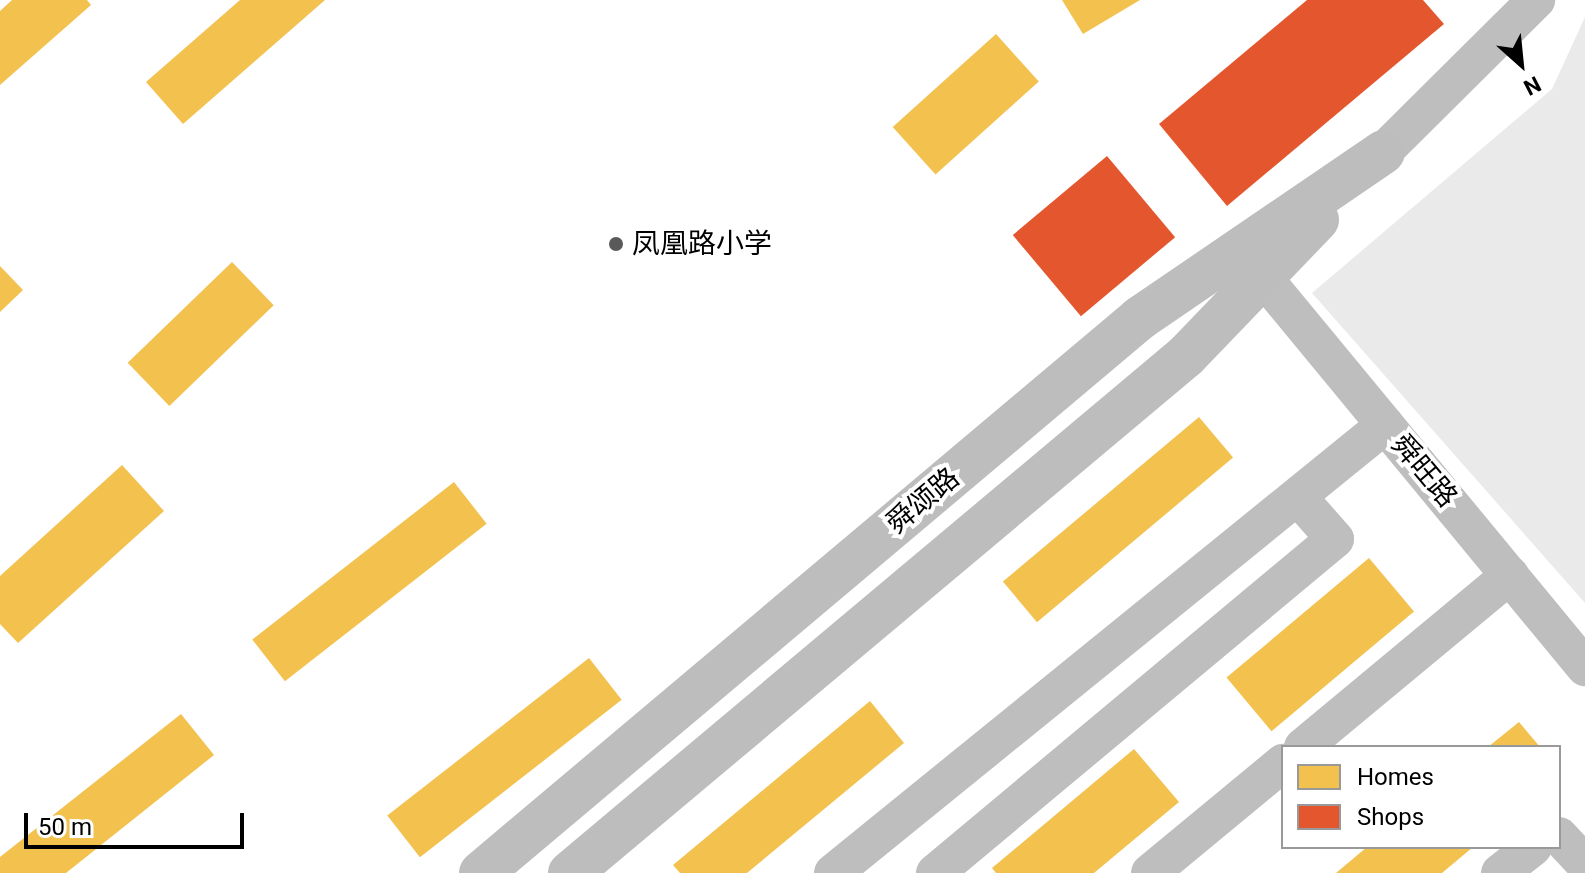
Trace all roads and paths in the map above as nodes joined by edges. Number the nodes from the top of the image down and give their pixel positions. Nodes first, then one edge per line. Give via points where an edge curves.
1 (1536, 0) edge
2 (1383, 152) junction
3 (1263, 277) junction
4 (1385, 425) junction
5 (1298, 497) junction
6 (1510, 575) junction
7 (1585, 667) edge
8 (1305, 745) edge
9 (1281, 765) edge
10 (1561, 838) edge
11 (1530, 849) edge
12 (1585, 864) edge
13 (481, 873) edge
14 (570, 873) edge
15 (833, 873) edge
16 (935, 873) edge
17 (1150, 873) edge
18 (1500, 873) edge

1 - 2 street, 舜颂路
2 - 3 main road, 舜颂路
2 - 13 main road, 舜颂路 via 1140,318
3 - 4 street, 舜旺路
3 - 14 main road, 舜颂路 via 1186,356
4 - 5 street
4 - 6 street, 舜旺路
5 - 15 street
5 - 16 street via 1335,539
6 - 7 street, 舜旺路
6 - 8 street
9 - 17 street
10 - 12 street
11 - 18 street

